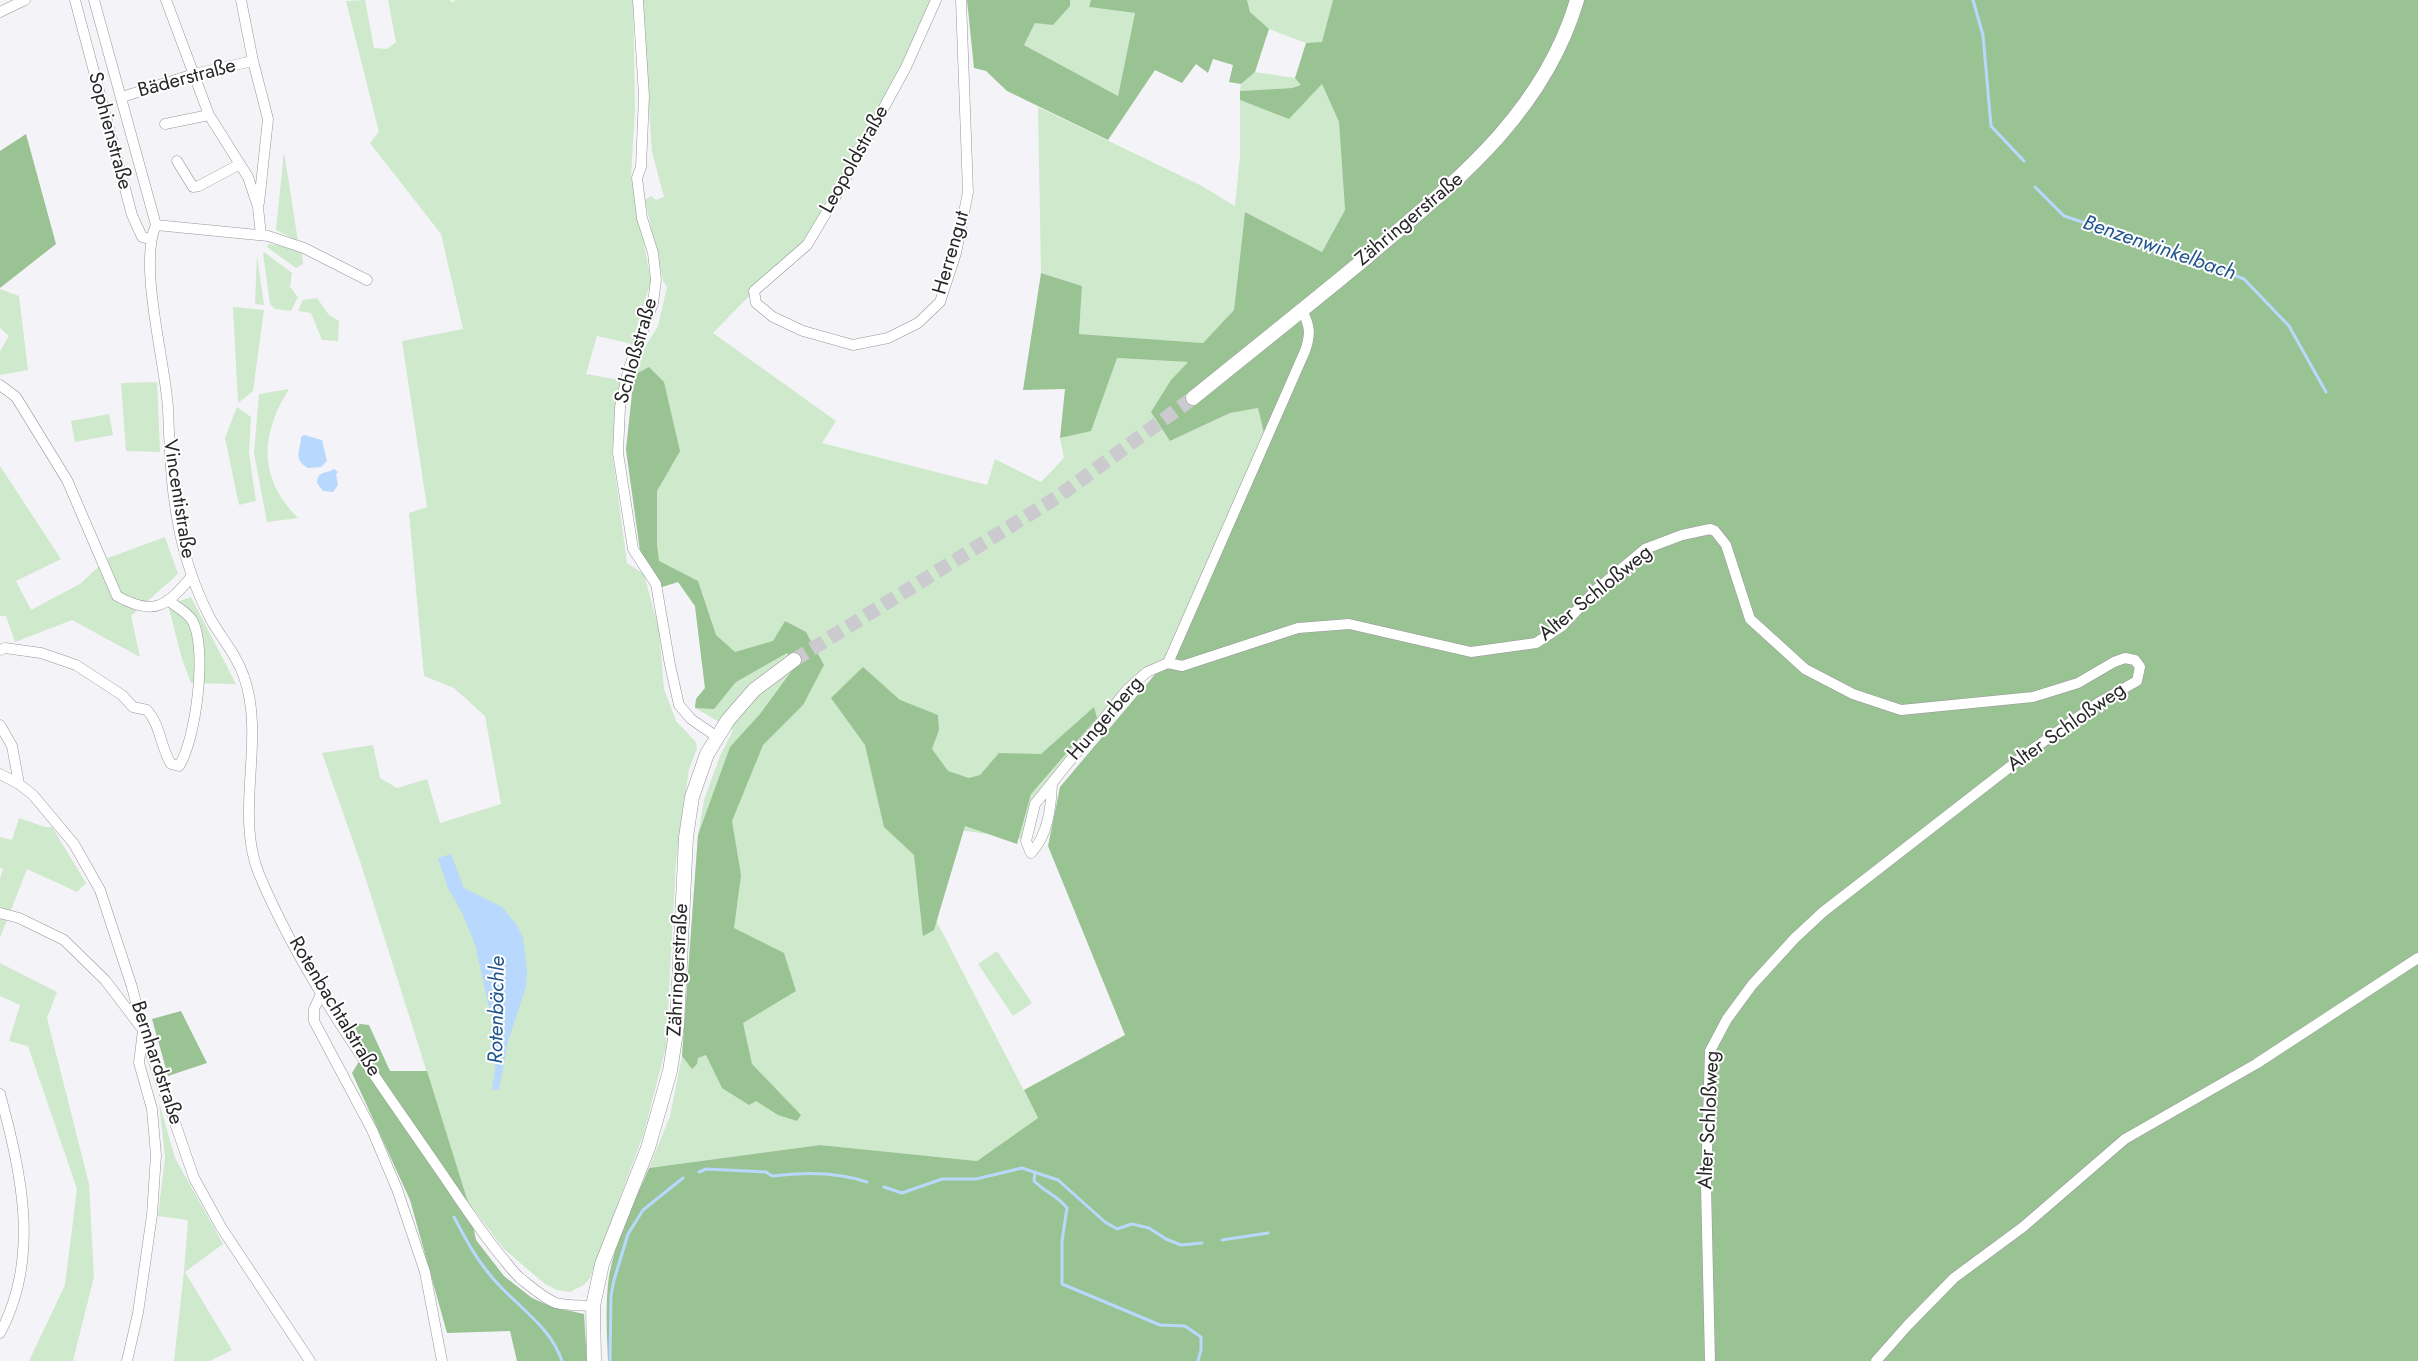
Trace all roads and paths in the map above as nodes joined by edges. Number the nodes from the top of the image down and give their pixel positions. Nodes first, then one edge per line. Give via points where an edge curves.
1 (25, 0) edge
2 (75, 0) edge
3 (94, 0) edge
4 (166, 0) edge
5 (241, 0) edge
6 (638, 0) edge
7 (936, 0) edge
8 (961, 0) edge
9 (1577, 0) edge
10 (0, 12) edge
11 (253, 61) junction
12 (194, 74) junction
13 (122, 97) junction
14 (209, 115) junction
15 (165, 124) dead end
16 (177, 161) dead end
17 (240, 164) junction
18 (261, 172) junction
19 (248, 177) junction
20 (258, 207) junction
21 (156, 225) junction
22 (260, 235) junction
23 (150, 239) junction
24 (366, 280) dead end
25 (756, 303) joint
26 (1302, 310) junction
27 (0, 385) edge
28 (1193, 398) tunnel mouth
29 (192, 576) junction
30 (168, 600) junction
31 (0, 650) edge
32 (794, 660) tunnel mouth
33 (1168, 663) junction
34 (0, 725) edge
35 (717, 736) junction
36 (0, 774) edge
37 (19, 784) junction
38 (1052, 784) junction
39 (0, 913) edge
40 (2418, 958) edge
41 (321, 994) junction
42 (144, 1030) junction
43 (0, 1094) edge
44 (593, 1306) junction
45 (0, 1333) edge
46 (127, 1361) edge
47 (310, 1361) edge
48 (442, 1361) edge
49 (594, 1361) edge
50 (1710, 1361) edge
51 (1876, 1361) edge

1 - 10 street
2 - 23 street, Sophienstraße via 132,215 142,237
3 - 13 street, Sophienstraße
4 - 12 street
5 - 11 street
6 - 35 street, Schloßstraße via 644,96 641,167 637,178 656,280 654,303 628,372 620,407 618,453 633,549 656,584 679,705 692,720
7 - 25 street, Leopoldstraße via 906,66 832,204 807,245 754,291
8 - 25 street, Herrengut via 968,192 956,253 940,302 918,323 888,338 853,345 773,318
9 - 26 main road, Zähringerstraße via 1546,71 1520,112 1488,150 1453,185
11 - 12 street, Bäderstraße
11 - 18 street via 268,120
12 - 13 street, Bäderstraße
12 - 14 street
13 - 21 street, Sophienstraße
14 - 15 street
14 - 17 street
16 - 17 street via 193,187
17 - 19 street
18 - 19 street
18 - 20 street
19 - 20 street
20 - 22 street
21 - 22 street
21 - 23 street
22 - 24 street via 304,248
23 - 29 street, Vincentistraße via 151,276 168,409 170,473 182,543
26 - 28 main road, Zähringerstraße
26 - 33 street via 1310,326 1306,351
27 - 30 street, Vincentistraße via 16,397 67,480 117,596 139,607 150,608
29 - 30 street, Vincentistraße
29 - 41 street, Rotenbachtalstraße via 210,618 245,678 251,732 249,810 259,874
30 - 31 street via 191,619 198,637 199,680 194,722 180,766 171,764 164,754 158,728 147,710 133,707 122,695 76,665 42,653
32 - 35 main road, Zähringerstraße via 754,690
33 - 38 street, Hungerberg via 1147,672 1127,690
33 - 50 street, Alter Schloßweg via 1182,666 1298,628 1349,624 1471,652 1536,642 1562,626 1598,588 1645,549 1682,535 1710,530 1715,531 1726,545 1750,619 1805,669 1853,694 1901,710 2033,697 2078,683 2125,658 2135,660 2140,667 2137,681 2098,703 2033,749 1823,912 1752,985 1726,1019 1710,1051 1706,1186
34 - 37 street via 12,746
35 - 44 main road, Zähringerstraße via 698,776 688,816 677,1026 670,1071 648,1148 604,1256
36 - 37 street, Bernhardstraße
37 - 42 street, Bernhardstraße via 33,795 74,844 100,890
38 - 38 street, Hungerberg via 1035,804 1026,841 1031,853 1045,831
39 - 42 street via 19,918 64,940 105,980
40 - 51 street via 2256,1064 2125,1138 2023,1227 1954,1278
41 - 44 street, Rotenbachtalstraße via 481,1232 519,1277 556,1303
41 - 48 street via 314,1010 314,1021 372,1130 397,1189 425,1272
42 - 46 street via 139,1063 152,1109 156,1155 151,1225
42 - 47 street, Bernhardstraße via 194,1178 221,1227
43 - 45 street via 11,1136 23,1210 19,1289
44 - 49 main road

